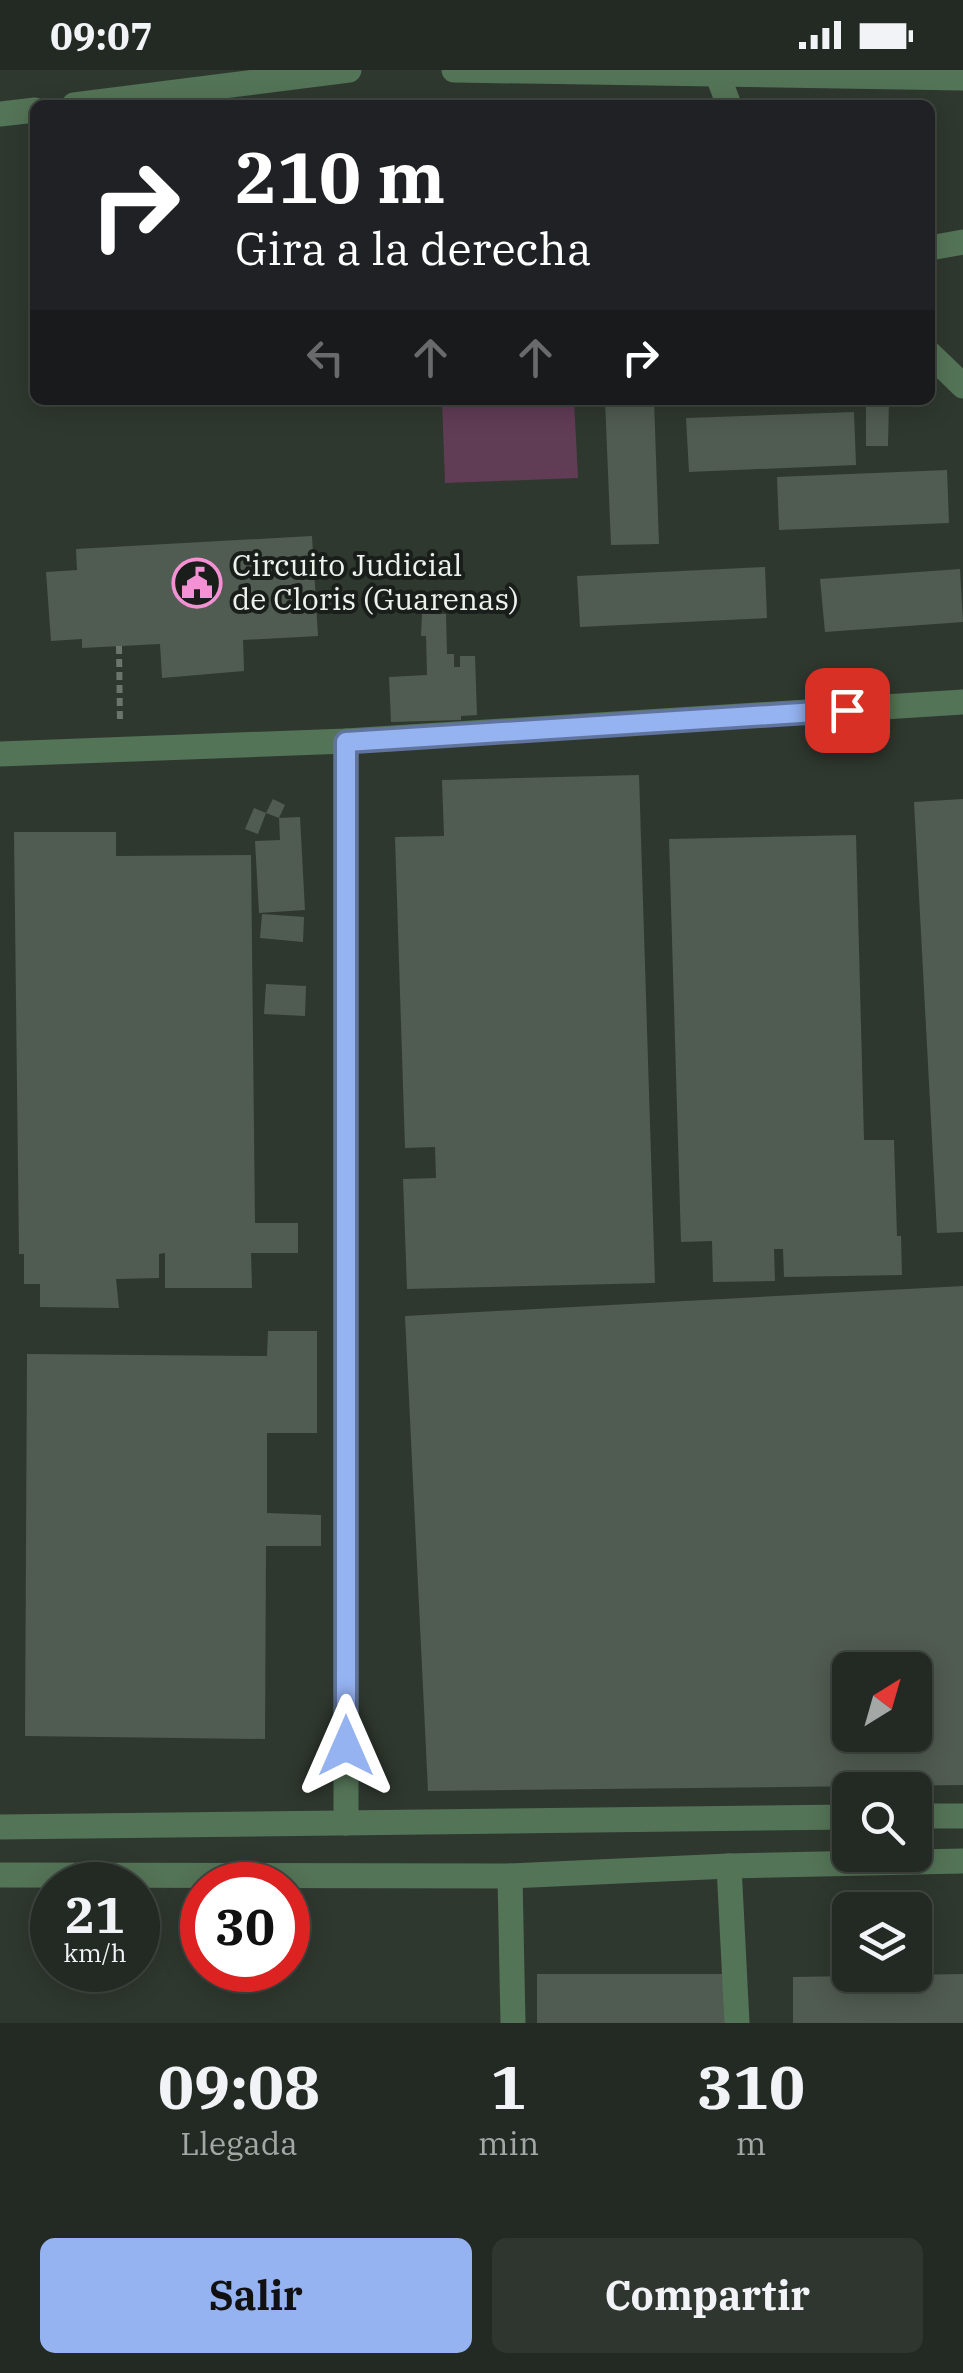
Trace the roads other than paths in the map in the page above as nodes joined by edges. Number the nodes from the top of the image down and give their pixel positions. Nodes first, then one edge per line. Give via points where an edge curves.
1 (349, 70) edge
2 (454, 70) edge
3 (718, 76) junction
4 (963, 78) edge
5 (113, 100) edge
6 (727, 100) edge
7 (30, 111) edge
8 (0, 114) edge
9 (963, 242) edge
10 (935, 247) edge
11 (935, 359) edge
12 (963, 386) edge
13 (963, 702) edge
14 (346, 742) junction
15 (0, 754) edge
16 (932, 1816) edge
17 (963, 1816) edge
18 (832, 1817) edge
19 (346, 1824) junction
20 (0, 1827) edge
21 (963, 1861) edge
22 (729, 1866) junction
23 (0, 1875) edge
24 (510, 1876) junction
25 (512, 2023) edge
26 (736, 2023) edge

1 - 5 street
2 - 3 street
3 - 4 street
3 - 6 street
7 - 8 street
9 - 10 street
11 - 12 street
13 - 14 street
14 - 15 street
14 - 19 street
16 - 17 street
18 - 19 street
19 - 20 street
21 - 22 street
22 - 24 street
22 - 26 street
23 - 24 street
24 - 25 street

